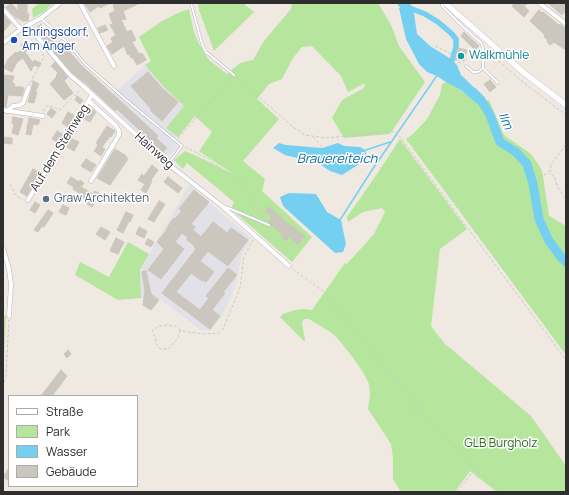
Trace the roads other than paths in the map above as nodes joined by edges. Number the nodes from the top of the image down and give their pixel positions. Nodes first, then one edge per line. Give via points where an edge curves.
1 (60, 3) edge
2 (80, 3) edge
3 (191, 3) edge
4 (443, 3) edge
5 (539, 3) edge
6 (3, 9) edge
7 (41, 18) junction
8 (566, 24) edge
9 (28, 26) junction
10 (21, 29) junction
11 (3, 43) edge
12 (114, 66) dead end
13 (466, 66) road end
14 (483, 68) junction
15 (234, 76) road end
16 (498, 83) dead end
17 (29, 87) road end
18 (92, 95) junction
19 (89, 101) junction
20 (566, 105) edge
21 (5, 110) edge
22 (41, 116) road end
23 (168, 164) junction
24 (91, 181) dead end
25 (28, 200) road end
26 (222, 206) junction
27 (269, 225) road end
28 (3, 248) edge
29 (289, 266) road end
30 (9, 316) road end

1 - 7 street
2 - 12 street
3 - 15 lane via 206,52
4 - 14 lane via 442,6 481,43
4 - 20 street via 523,72
5 - 8 street
6 - 10 street
7 - 9 street
7 - 23 lane via 69,44 84,63 182,146
9 - 10 street
9 - 18 street, Hainweg via 70,75
10 - 11 street
13 - 14 lane via 473,72
14 - 16 lane
17 - 21 street via 23,103
18 - 19 street, Auf dem Steinweg
18 - 23 street, Hainweg
19 - 24 street, Hainweg via 119,131
19 - 25 street, Auf dem Steinweg
21 - 22 street
23 - 26 street, Hainweg
26 - 27 lane
26 - 29 street, Hainweg
28 - 30 street via 11,285

